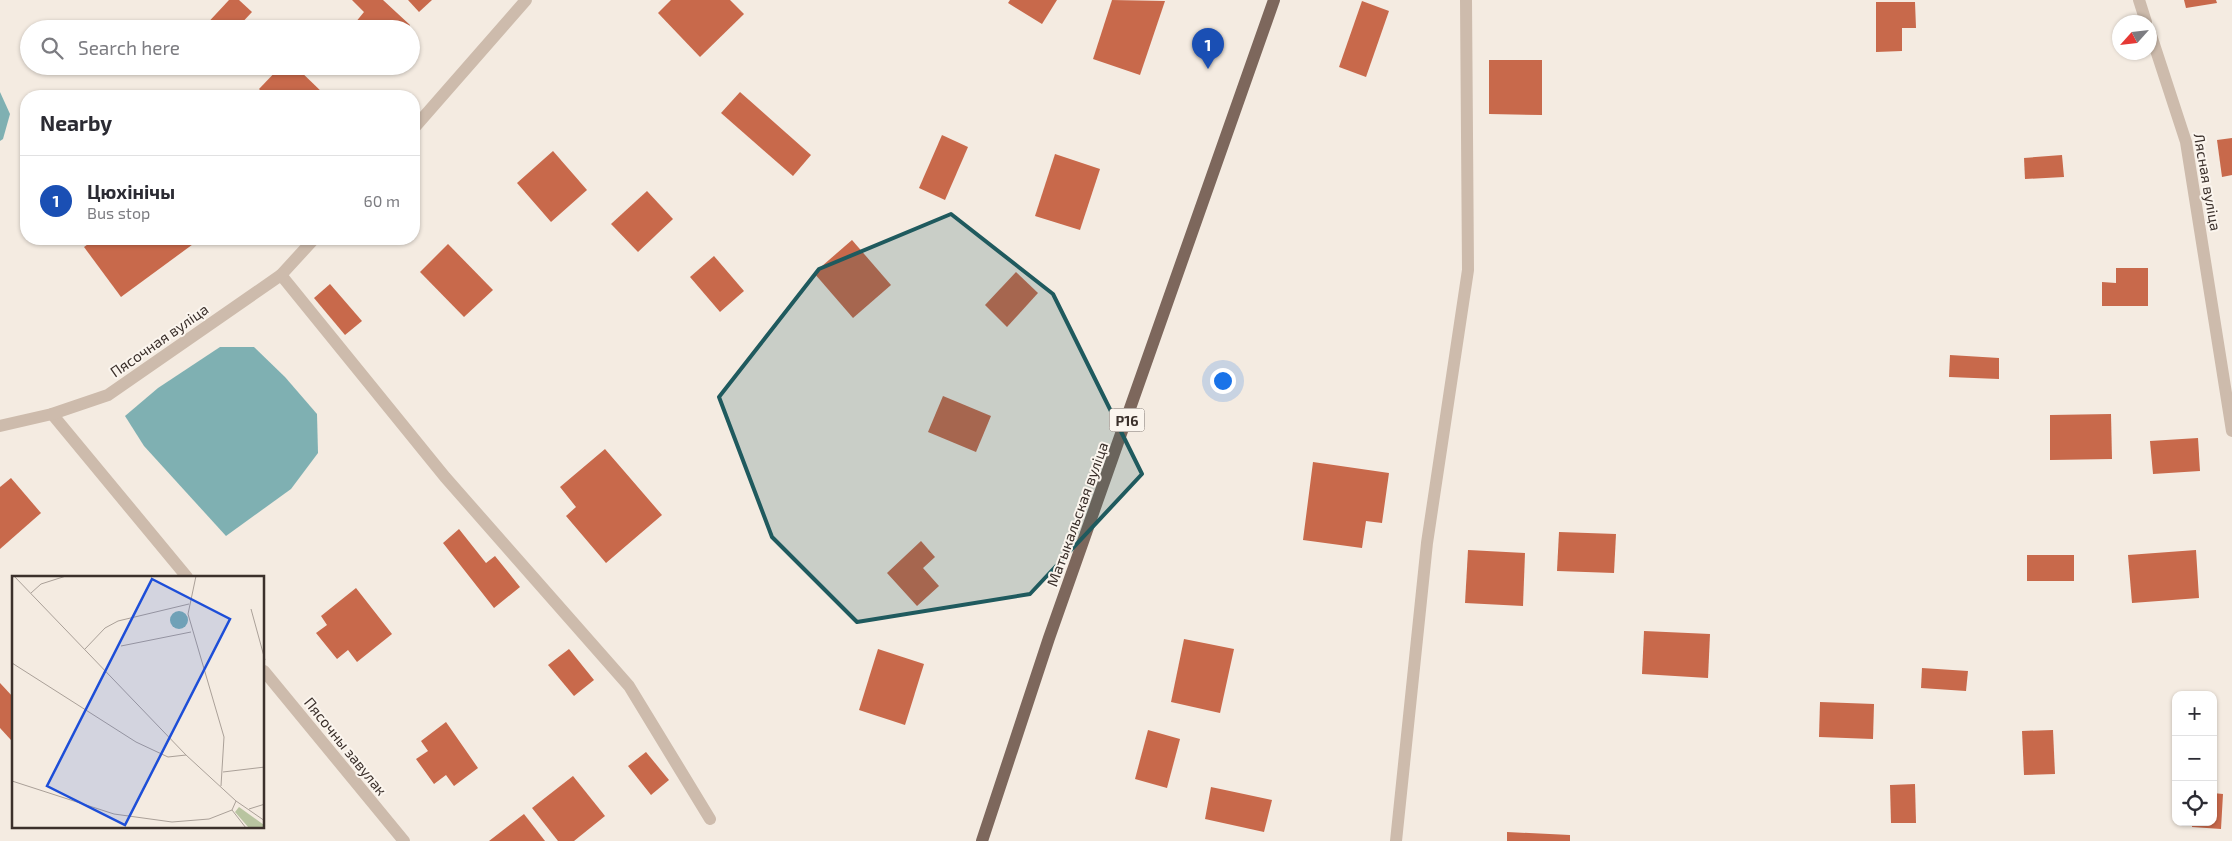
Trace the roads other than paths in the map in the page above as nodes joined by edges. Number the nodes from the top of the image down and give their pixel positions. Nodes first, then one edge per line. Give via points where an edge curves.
1 (526, 0) edge
2 (1274, 0) edge
3 (1466, 0) edge
4 (2139, 0) edge
5 (2144, 15) edge
6 (2157, 53) edge
7 (420, 121) edge
8 (308, 245) edge
9 (281, 274) junction
10 (52, 414) junction
11 (0, 426) edge
12 (2232, 431) edge
13 (186, 576) edge
14 (265, 672) edge
15 (710, 818) dead end
16 (404, 841) edge
17 (982, 841) edge
18 (1396, 841) edge

1 - 7 street
2 - 17 main road, Матыкальская вуліца / Р16 via 1052,629
3 - 18 street via 1468,270 1427,543
4 - 5 street
6 - 12 street, Лясная вуліца via 2186,142
8 - 9 street, Пясочная вуліца
9 - 10 street, Пясочная вуліца via 108,395
9 - 15 street via 445,477 629,686
10 - 11 street, Пясочная вуліца
10 - 13 street
14 - 16 street, Пясочны завулак

